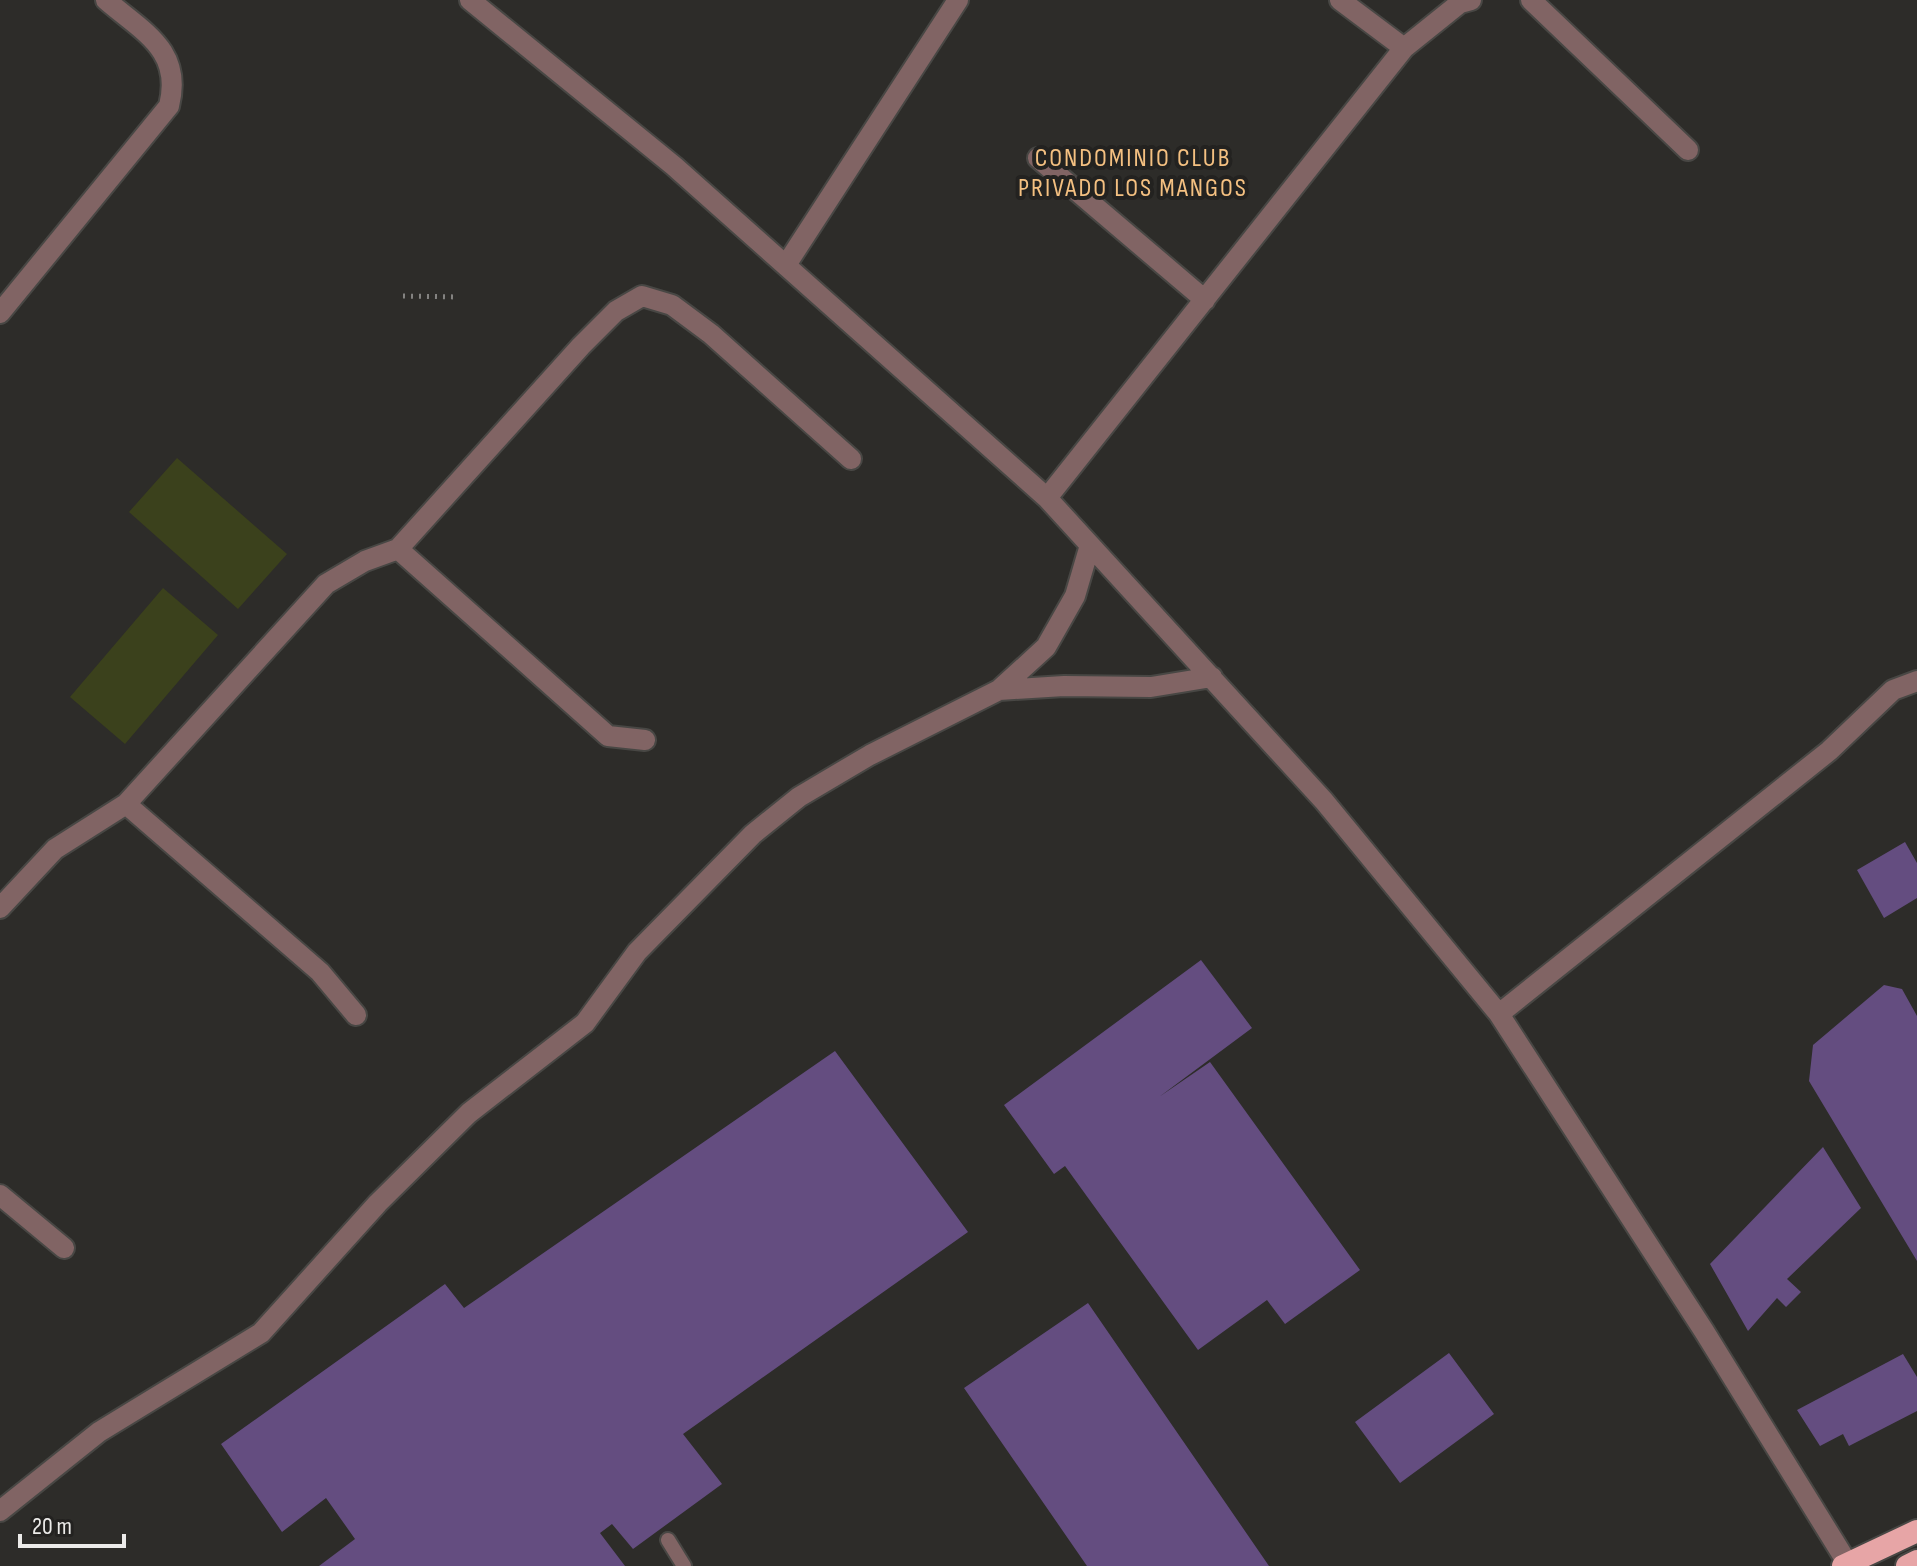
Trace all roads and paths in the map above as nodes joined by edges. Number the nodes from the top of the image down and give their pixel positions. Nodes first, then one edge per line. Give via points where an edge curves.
1 (106, 0) edge
2 (470, 0) edge
3 (958, 0) edge
4 (1340, 0) edge
5 (1471, 0) edge
6 (1531, 0) edge
7 (1404, 48) junction
8 (1688, 150) dead end
9 (1038, 158) dead end
10 (786, 265) junction
11 (403, 296) dead end
12 (459, 297) dead end
13 (1205, 300) junction
14 (0, 313) edge
15 (851, 459) dead end
16 (1047, 498) junction
17 (1090, 545) junction
18 (398, 549) junction
19 (1212, 677) junction
20 (1917, 681) edge
21 (999, 690) junction
22 (645, 740) dead end
23 (126, 804) junction
24 (0, 908) edge
25 (1499, 1014) junction
26 (356, 1015) dead end
27 (0, 1195) edge
28 (64, 1248) dead end
29 (0, 1511) edge
30 (1917, 1531) edge
31 (668, 1540) dead end
32 (1917, 1561) edge
33 (1845, 1565) edge
34 (684, 1566) edge
35 (1907, 1566) edge

1 - 14 street via 167,56 173,88 169,106
2 - 10 street
3 - 10 street
4 - 7 street
5 - 7 street
6 - 8 street
7 - 13 street
9 - 13 street
10 - 16 street
11 - 12 path
13 - 16 street
15 - 18 street via 711,334 672,305 642,296 616,311 581,346
16 - 17 street
17 - 19 street
17 - 21 street via 1075,596 1046,647
18 - 22 street via 608,736
18 - 23 street via 326,584
19 - 21 street via 1151,687
19 - 25 street via 1324,801
20 - 25 street via 1893,690 1829,751
21 - 29 street via 870,755 799,797 753,834 637,952 585,1023 469,1113 378,1203 261,1333 99,1432
23 - 24 street via 55,849
23 - 26 street via 320,972
25 - 33 street via 1704,1331
27 - 28 street
30 - 33 highway
31 - 34 lane
32 - 35 highway

